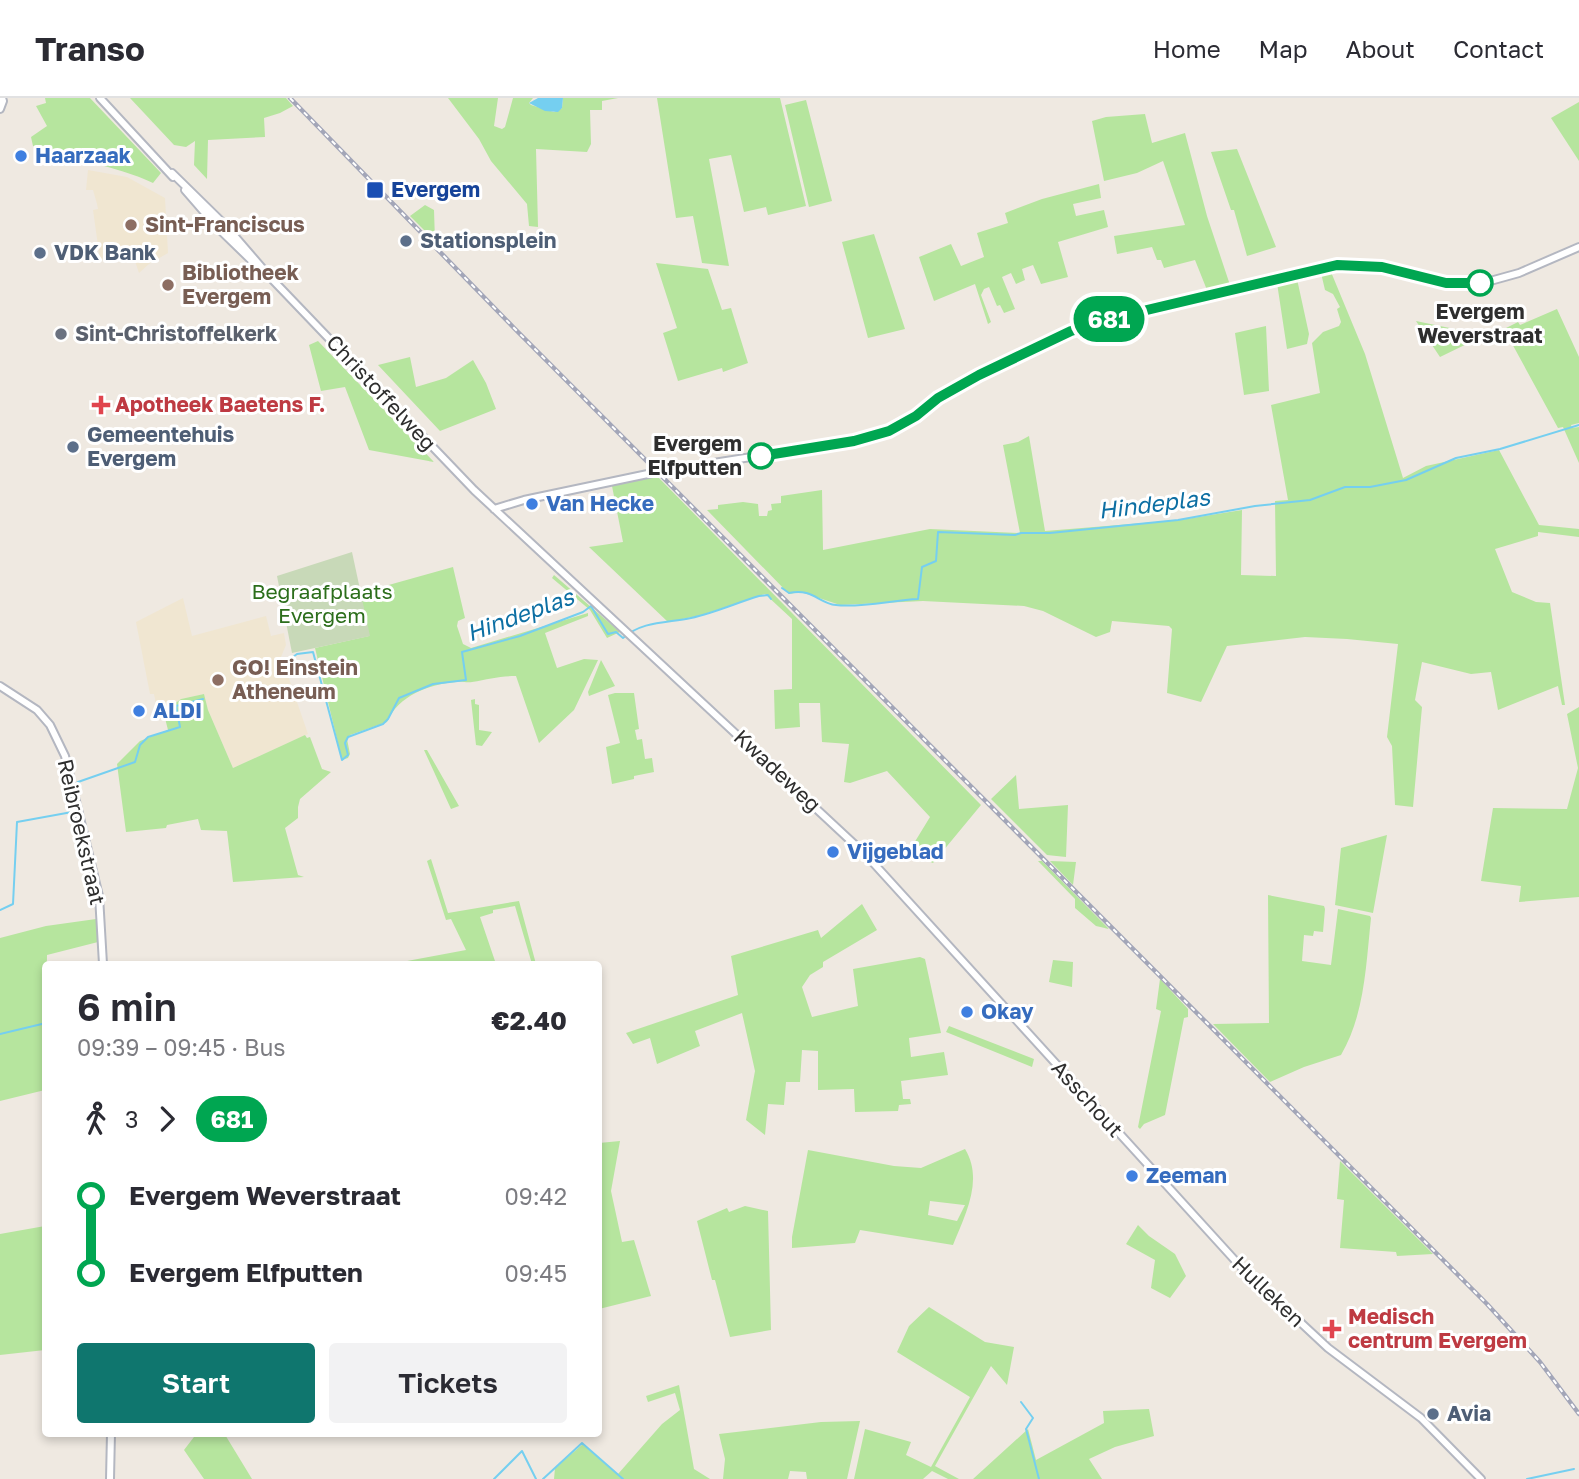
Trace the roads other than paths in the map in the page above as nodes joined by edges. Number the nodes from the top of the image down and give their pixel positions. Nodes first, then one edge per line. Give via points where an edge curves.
1 (100, 98) edge
2 (3, 99) edge
3 (0, 109) edge
4 (1579, 247) edge
5 (494, 509) junction
6 (0, 686) edge
7 (103, 961) edge
8 (1043, 1050) joint
9 (1130, 1147) joint
10 (111, 1437) edge
11 (110, 1479) edge
12 (1481, 1479) edge

1 - 5 main road, Christoffelweg
2 - 3 main road
4 - 5 main road via 1483,283 1446,283 1382,267 1337,265 1130,314 1071,331 955,388 900,426 868,438 662,471
5 - 8 main road, Kwadeweg via 867,856
6 - 7 main road, Reibroekstraat via 37,710 65,756 99,896
8 - 9 main road, Asschout
9 - 12 main road, Hulleken via 1282,1306 1346,1363 1421,1418
10 - 11 main road

